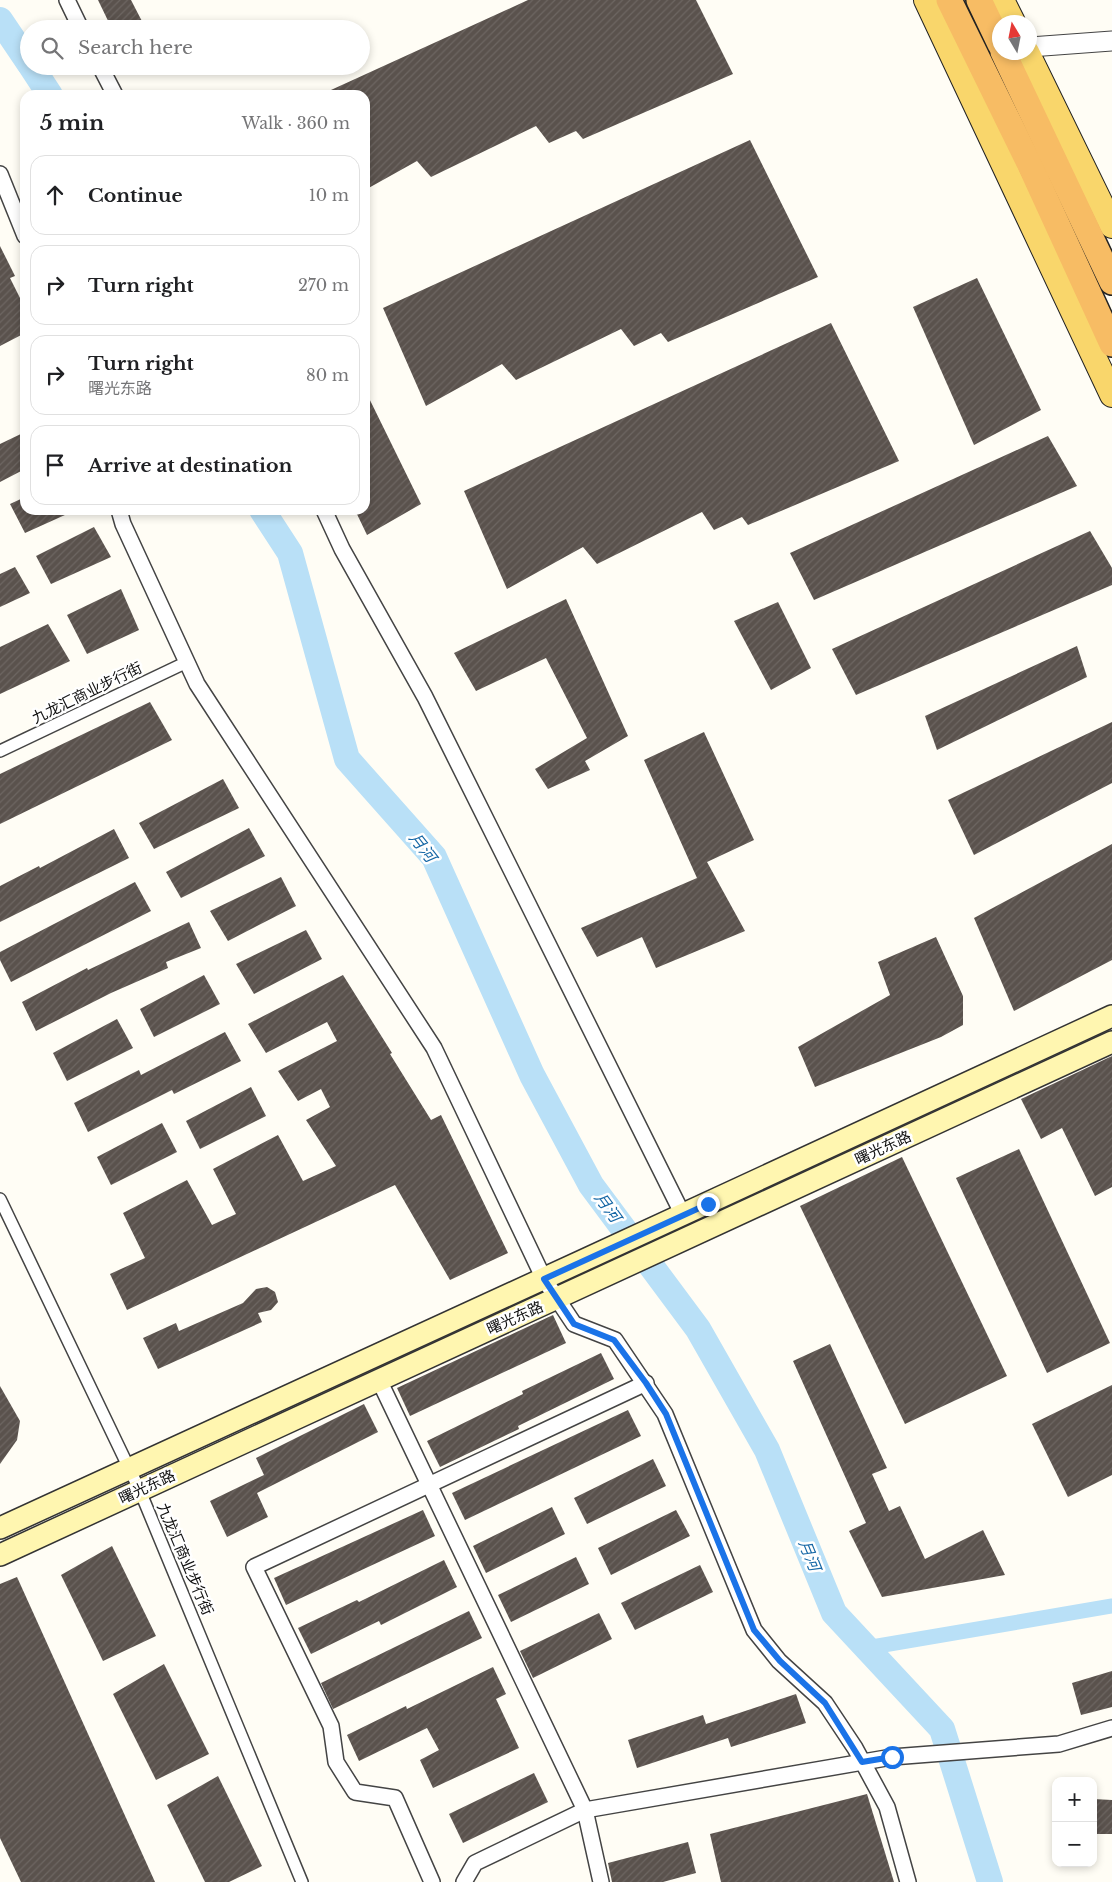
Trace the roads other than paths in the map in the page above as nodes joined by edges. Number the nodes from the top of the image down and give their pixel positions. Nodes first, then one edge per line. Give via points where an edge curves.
1 (67, 0) edge
2 (926, 0) edge
3 (949, 0) edge
4 (979, 0) edge
5 (1002, 0) edge
6 (1010, 15) edge
7 (77, 20) edge
8 (992, 27) edge
9 (1112, 41) edge
10 (1037, 46) edge
11 (1007, 60) edge
12 (1031, 60) edge
13 (105, 75) edge
14 (112, 90) edge
15 (0, 174) edge
16 (20, 224) edge
17 (1112, 226) edge
18 (1112, 282) edge
19 (1112, 344) edge
20 (1112, 395) edge
21 (120, 515) edge
22 (326, 515) edge
23 (187, 662) junction
24 (0, 751) edge
25 (1112, 1016) edge
26 (1112, 1042) edge
27 (0, 1199) edge
28 (683, 1215) junction
29 (544, 1279) junction
30 (558, 1299) junction
31 (378, 1380) junction
32 (646, 1383) junction
33 (129, 1469) junction
34 (429, 1484) junction
35 (140, 1490) junction
36 (0, 1528) edge
37 (0, 1556) edge
38 (1112, 1728) edge
39 (862, 1762) junction
40 (585, 1810) junction
41 (302, 1882) edge
42 (432, 1882) edge
43 (464, 1882) edge
44 (601, 1882) edge
45 (908, 1882) edge

1 - 7 street
2 - 20 main road
3 - 19 highway via 1030,164
4 - 8 highway
5 - 6 main road
9 - 10 street
11 - 18 highway
12 - 17 main road
13 - 14 street
15 - 16 street
21 - 23 street
22 - 28 street via 425,697
23 - 24 street, 九龙汇商业步行街
23 - 29 street via 197,684 434,1048
25 - 28 main road, 曙光东路
26 - 30 main road, 曙光东路
27 - 33 street, 九龙汇商业步行街
28 - 29 main road, 曙光东路
29 - 30 street
29 - 33 main road, 曙光东路
30 - 31 main road, 曙光东路
30 - 32 street via 574,1324 614,1340
31 - 34 street
31 - 35 main road, 曙光东路
32 - 34 street
32 - 39 street via 666,1414 754,1630 780,1661 825,1703
33 - 35 street, 九龙汇商业步行街
33 - 36 main road, 曙光东路
34 - 40 street
34 - 42 street via 254,1567 331,1726 336,1762 355,1792 396,1798
35 - 37 main road, 曙光东路
35 - 41 street, 九龙汇商业步行街
38 - 39 street via 1059,1744
39 - 40 street
39 - 45 street via 886,1807
40 - 43 street via 475,1863
40 - 44 street

